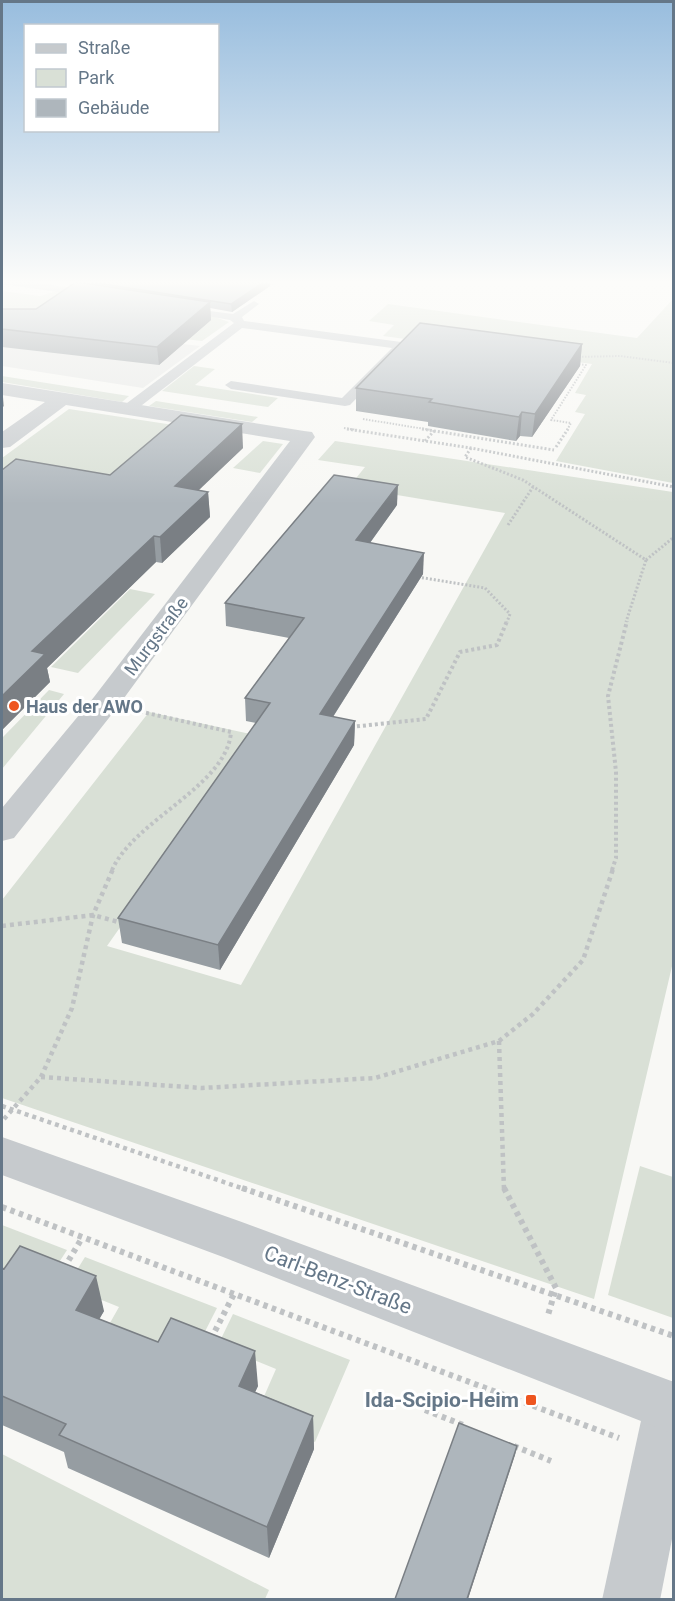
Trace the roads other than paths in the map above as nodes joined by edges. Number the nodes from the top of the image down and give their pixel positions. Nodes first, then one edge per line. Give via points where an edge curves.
1 (195, 355) edge
2 (392, 355) edge
3 (231, 385) dead end
4 (2, 388) edge
5 (63, 398) junction
6 (128, 409) junction
7 (2, 442) edge
8 (2, 830) edge
9 (7, 1133) edge
10 (668, 1423) edge
11 (631, 1599) edge

1 - 6 lane
2 - 3 lane via 345,402
4 - 5 street
5 - 6 street
5 - 7 street
6 - 8 street, Murgstraße via 304,437 105,703
9 - 10 street, Carl-Benz-Straße via 239,1242
10 - 11 street

